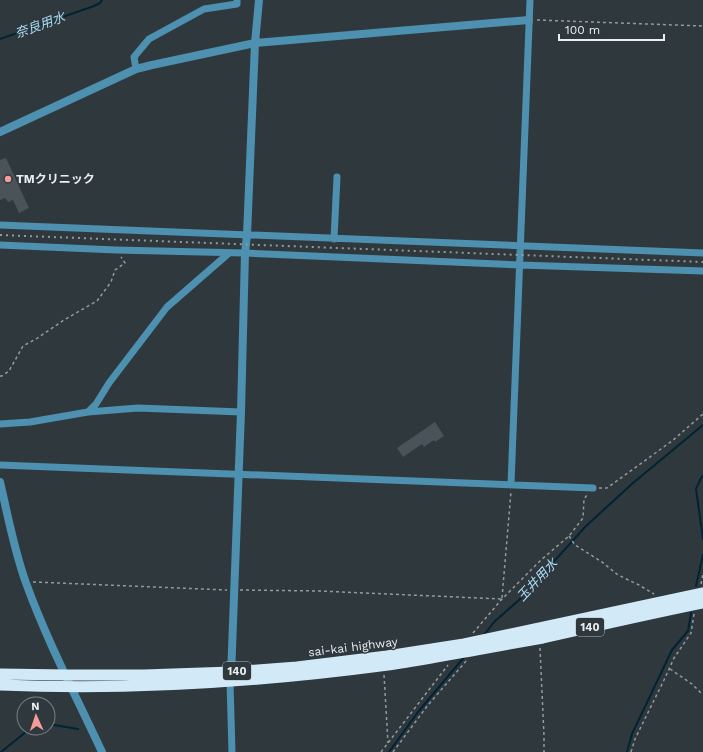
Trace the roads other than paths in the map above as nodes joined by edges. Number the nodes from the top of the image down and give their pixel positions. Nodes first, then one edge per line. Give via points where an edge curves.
1 (237, 0) edge
2 (259, 0) edge
3 (530, 0) edge
4 (529, 20) junction
5 (255, 43) junction
6 (136, 69) junction
7 (0, 132) edge
8 (338, 177) dead end
9 (0, 225) edge
10 (247, 235) junction
11 (334, 238) junction
12 (0, 245) edge
13 (521, 245) junction
14 (229, 253) junction
15 (245, 253) junction
16 (703, 253) edge
17 (520, 265) junction
18 (703, 271) edge
19 (88, 412) junction
20 (241, 412) junction
21 (0, 424) edge
22 (0, 465) edge
23 (238, 474) junction
24 (0, 482) edge
25 (511, 484) junction
26 (593, 488) road end
27 (703, 593) edge
28 (699, 604) edge
29 (474, 642) junction
30 (0, 674) edge
31 (66, 675) junction
32 (230, 677) junction
33 (0, 686) edge
34 (71, 686) junction
35 (102, 752) edge
36 (232, 752) edge

1 - 6 street via 237,4 204,9 149,39 134,56
2 - 5 street
3 - 4 street
4 - 5 street
4 - 13 street
5 - 6 street
5 - 10 street
6 - 7 street
8 - 11 street
9 - 10 street
10 - 11 street
10 - 15 street
11 - 13 street
12 - 14 street
13 - 16 street
13 - 17 street
14 - 15 street
14 - 19 street via 167,307
15 - 17 street
15 - 20 street
17 - 18 street
17 - 25 street
19 - 20 street via 138,408
19 - 21 street via 30,422
20 - 23 street
22 - 23 street
23 - 25 street
23 - 32 street
24 - 31 street via 26,582
25 - 26 street
27 - 29 highway, sai-kai highway / 140
28 - 29 highway, sai-kai highway / 140 via 540,638
29 - 32 highway, sai-kai highway / 140
29 - 32 highway, sai-kai highway / 140 via 464,656 298,676
30 - 31 highway, sai-kai highway / 140
31 - 32 highway, sai-kai highway / 140
31 - 34 street
32 - 34 highway, sai-kai highway / 140 via 145,686
32 - 36 street
33 - 34 highway, sai-kai highway / 140
34 - 35 street

